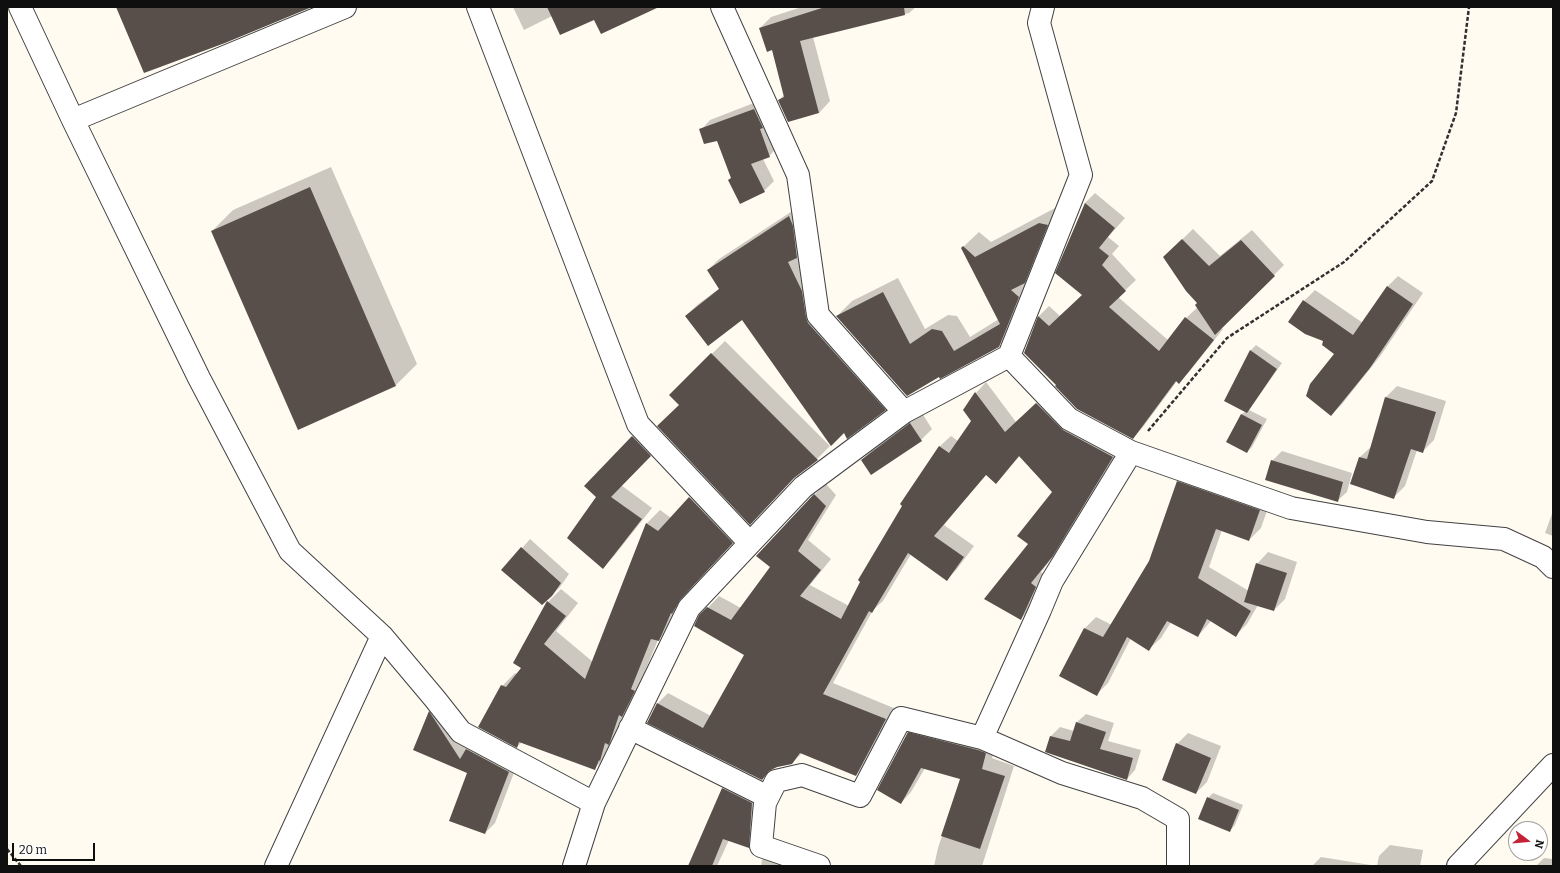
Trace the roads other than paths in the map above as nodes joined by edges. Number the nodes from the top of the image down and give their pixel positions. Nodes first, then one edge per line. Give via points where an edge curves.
1 (20, 7) edge
2 (345, 7) edge
3 (478, 7) edge
4 (722, 7) edge
5 (1043, 7) edge
6 (73, 120) junction
7 (1009, 356) junction
8 (904, 412) junction
9 (1131, 452) junction
10 (750, 544) junction
11 (1553, 567) edge
12 (382, 636) junction
13 (630, 728) junction
14 (982, 738) junction
15 (1553, 765) edge
16 (768, 797) junction
17 (594, 803) junction
18 (276, 866) edge
19 (574, 866) edge
20 (819, 866) edge
21 (1178, 866) edge
22 (1458, 866) edge

1 - 6 street
2 - 6 street
3 - 10 street via 638,424
4 - 8 street via 798,175 818,315
5 - 7 street via 1039,23 1081,175
6 - 12 street via 199,378 290,551
7 - 8 street
7 - 9 street via 1069,419
8 - 10 street via 803,487
9 - 11 street via 1291,508 1427,532 1504,539 1543,557
9 - 14 street via 1052,581
10 - 13 street via 689,608
12 - 17 street via 461,732
12 - 18 street
13 - 16 street
13 - 17 street
14 - 16 street via 901,718 860,796 802,775 776,781
14 - 21 street via 1062,773 1142,798 1178,819
15 - 22 street
16 - 20 street via 765,803 762,846
17 - 19 street

